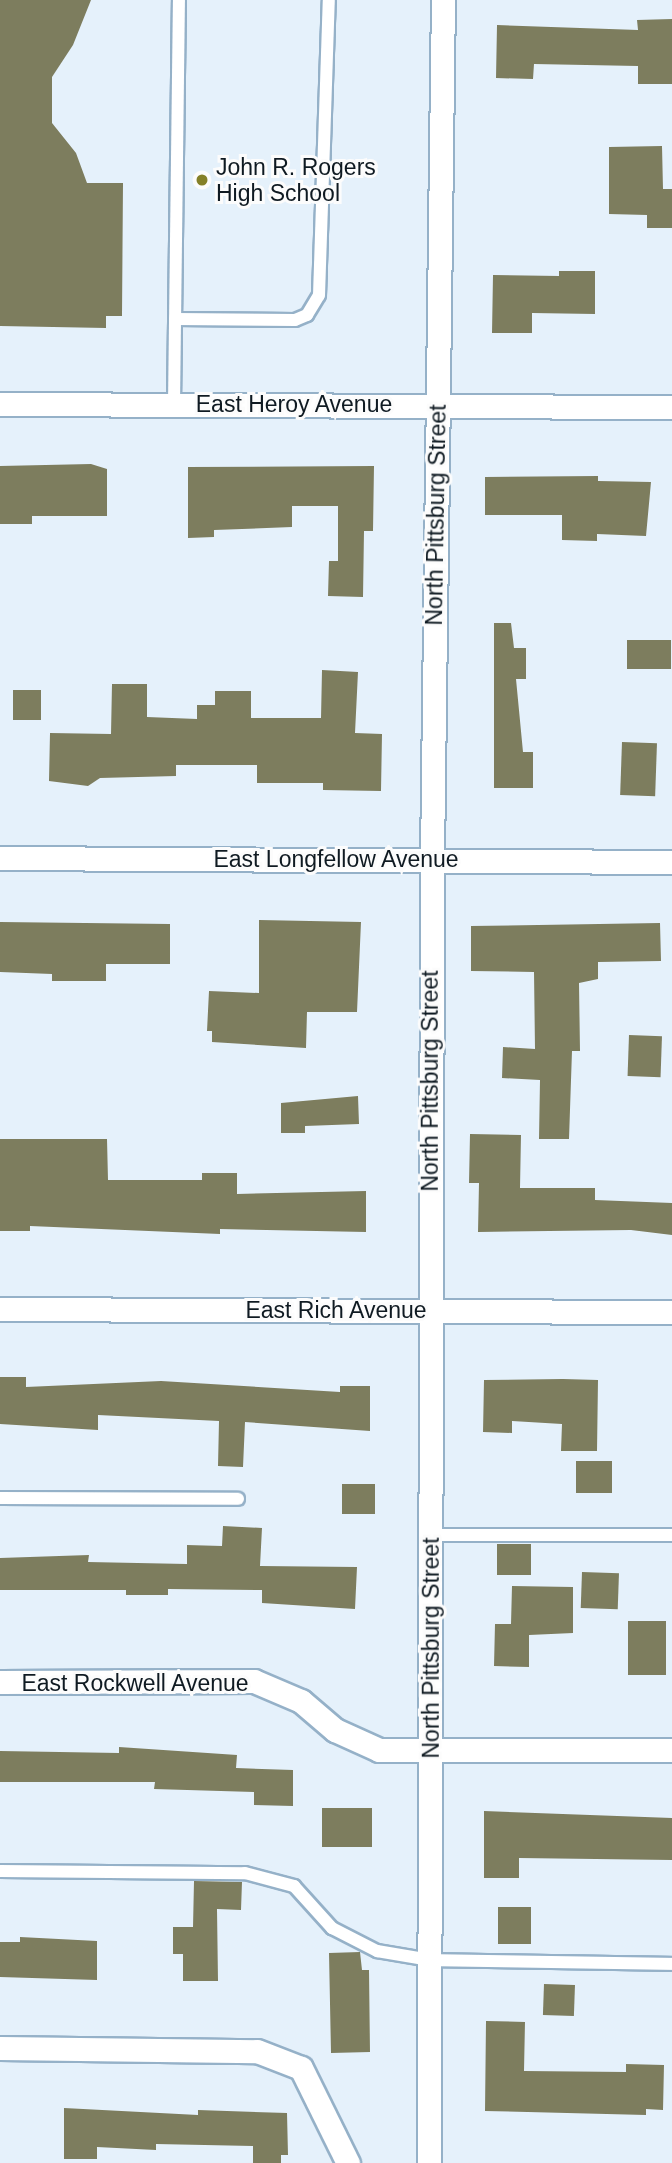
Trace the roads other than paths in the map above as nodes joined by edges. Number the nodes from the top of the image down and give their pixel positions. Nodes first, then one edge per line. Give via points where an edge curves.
1 (179, 0) edge
2 (329, 0) edge
3 (443, 0) edge
4 (175, 319) junction
5 (0, 404) edge
6 (174, 404) junction
7 (437, 404) junction
8 (672, 407) edge
9 (0, 858) edge
10 (432, 859) junction
11 (672, 862) edge
12 (0, 1309) edge
13 (428, 1310) junction
14 (672, 1312) edge
15 (0, 1498) edge
16 (238, 1499) dead end
17 (430, 1535) junction
18 (672, 1535) edge
19 (0, 1682) edge
20 (432, 1750) junction
21 (672, 1750) edge
22 (0, 1871) edge
23 (430, 1960) junction
24 (672, 1965) edge
25 (0, 2048) edge
26 (348, 2163) edge
27 (429, 2163) edge

1 - 4 lane
2 - 4 lane via 319,295 307,315 295,320
3 - 7 street, North Pittsburg Street
4 - 6 lane
5 - 6 street, East Heroy Avenue
6 - 7 street, East Heroy Avenue
7 - 8 street, East Heroy Avenue
7 - 10 street, North Pittsburg Street
9 - 10 street, East Longfellow Avenue
10 - 11 street, East Longfellow Avenue
10 - 13 street, North Pittsburg Street
12 - 13 street, East Rich Avenue
13 - 14 street, East Rich Avenue
13 - 17 street, North Pittsburg Street
15 - 16 lane
17 - 18 lane
17 - 20 street, North Pittsburg Street
19 - 20 street, East Rockwell Avenue via 254,1681 301,1701 335,1730 379,1750
20 - 21 street, East Rockwell Avenue
20 - 23 street, North Pittsburg Street
22 - 23 lane via 245,1873 294,1886 332,1928 377,1951
23 - 24 lane
23 - 27 street, North Pittsburg Street
25 - 26 street via 257,2051 301,2068

